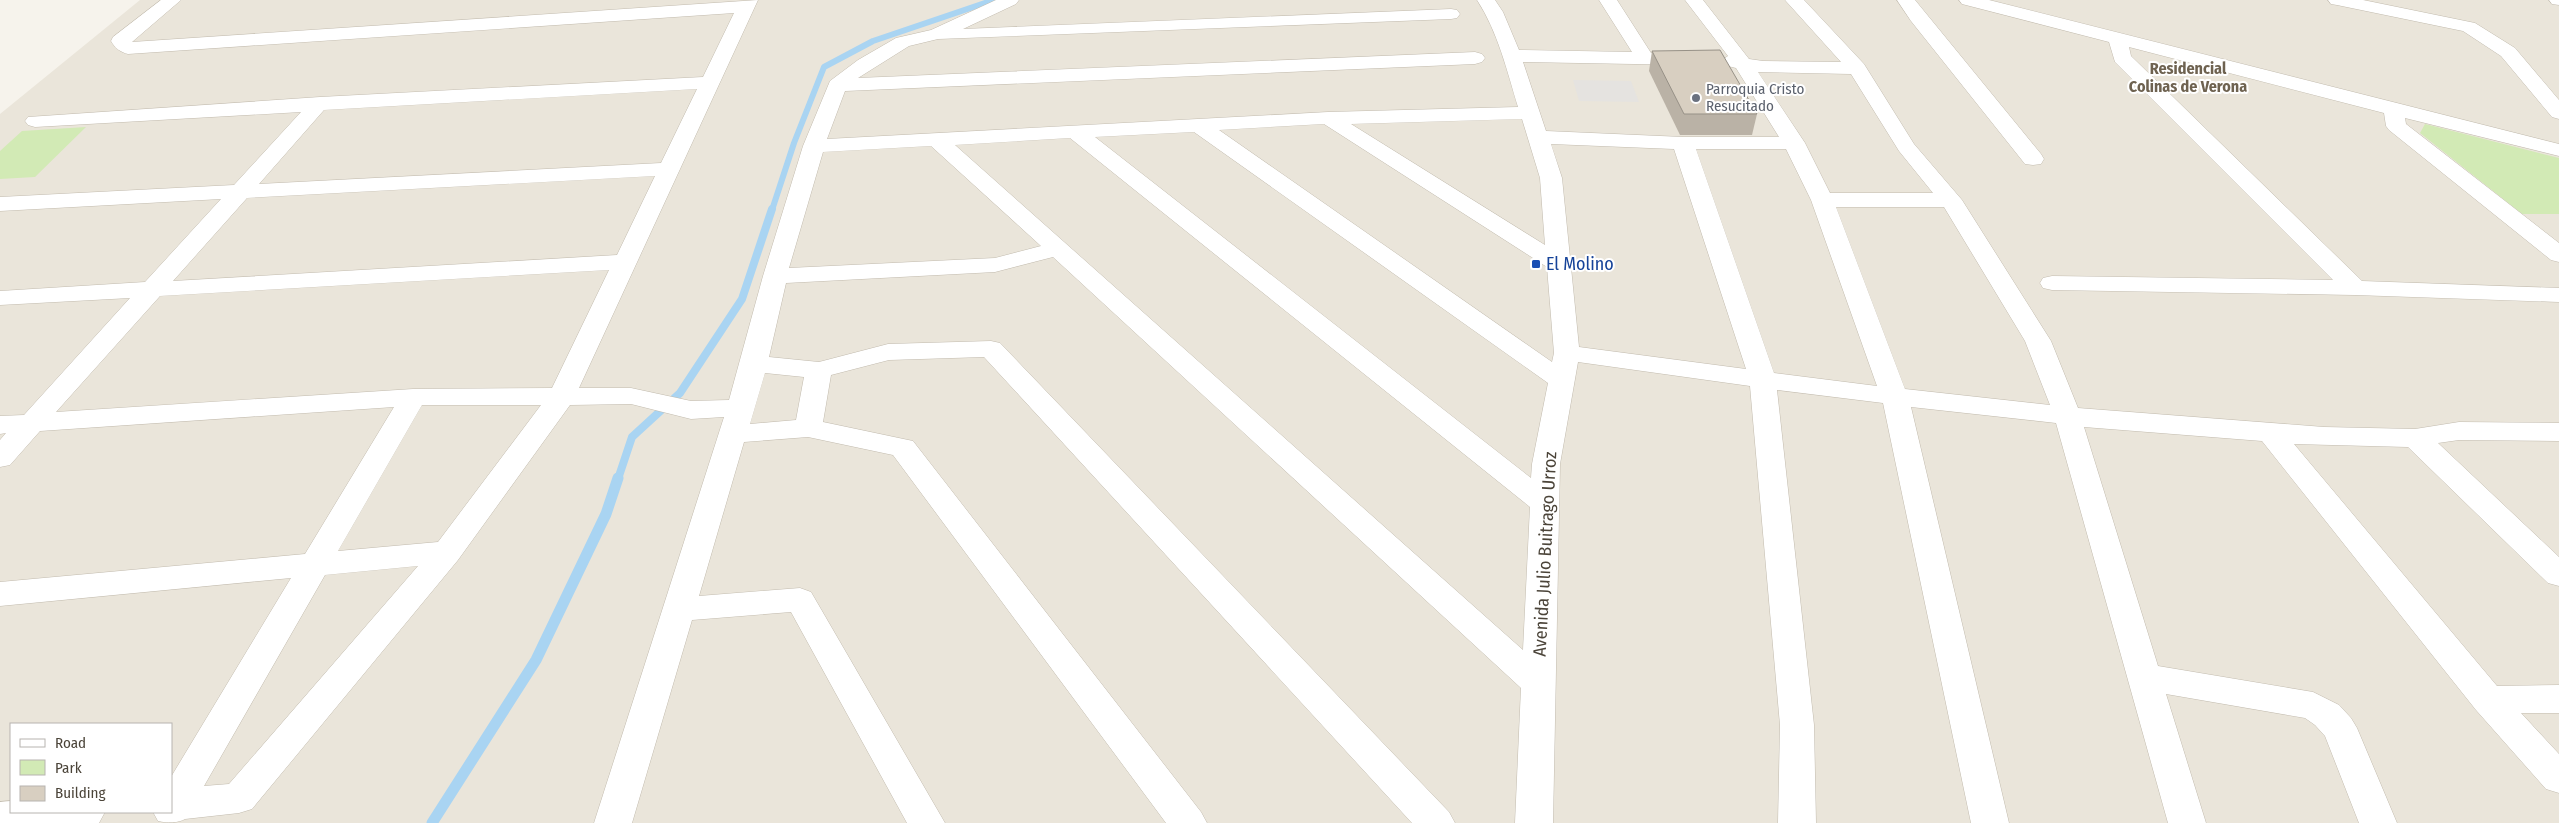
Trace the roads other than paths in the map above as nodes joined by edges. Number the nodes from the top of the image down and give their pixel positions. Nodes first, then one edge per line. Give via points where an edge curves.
1 (172, 0) edge
2 (1010, 0) edge
3 (1486, 0) edge
4 (1608, 0) edge
5 (1694, 0) edge
6 (1794, 0) edge
7 (1906, 0) edge
8 (1968, 0) edge
9 (2338, 0) edge
10 (748, 3) edge
11 (1451, 14) dead end
12 (938, 34) junction
13 (2118, 39) junction
14 (1512, 56) junction
15 (1475, 58) dead end
16 (1646, 59) junction
17 (1721, 60) junction
18 (1857, 68) junction
19 (711, 82) junction
20 (838, 85) junction
21 (320, 103) junction
22 (2394, 110) junction
23 (2559, 113) edge
24 (1328, 118) junction
25 (35, 121) dead end
26 (1198, 125) junction
27 (1535, 125) junction
28 (1074, 131) junction
29 (935, 138) junction
30 (1794, 143) junction
31 (1683, 144) junction
32 (814, 146) junction
33 (2559, 150) edge
34 (2033, 159) dead end
35 (670, 169) junction
36 (240, 191) junction
37 (1822, 200) junction
38 (1951, 200) junction
39 (0, 204) edge
40 (1058, 249) junction
41 (2559, 255) edge
42 (625, 262) junction
43 (1560, 265) junction
44 (775, 276) junction
45 (2052, 283) dead end
46 (2355, 288) junction
47 (150, 290) junction
48 (2559, 295) edge
49 (0, 298) edge
50 (1567, 353) junction
51 (754, 364) junction
52 (819, 370) junction
53 (1763, 380) junction
54 (1562, 381) junction
55 (562, 396) junction
56 (412, 397) junction
57 (1895, 398) junction
58 (741, 408) junction
59 (2067, 415) junction
60 (32, 424) junction
61 (0, 425) edge
62 (808, 428) junction
63 (2559, 432) edge
64 (733, 434) junction
65 (2270, 434) junction
66 (2415, 438) junction
67 (0, 458) edge
68 (1545, 504) junction
69 (447, 552) junction
70 (316, 565) junction
71 (2559, 575) edge
72 (0, 594) edge
73 (679, 610) junction
74 (2144, 677) junction
75 (1539, 684) junction
76 (2559, 698) edge
77 (2488, 700) junction
78 (2559, 778) edge
79 (172, 808) edge
80 (172, 811) edge
81 (72, 813) edge
82 (0, 818) edge
83 (613, 823) edge
84 (926, 823) edge
85 (1188, 823) edge
86 (1436, 823) edge
87 (1534, 823) edge
88 (1797, 823) edge
89 (1990, 823) edge
90 (2187, 823) edge
91 (2378, 823) edge

1 - 10 street via 120,41 128,48
2 - 12 street
3 - 14 street, Avenida Julio Buitrago Urroz
4 - 16 street
5 - 17 street
6 - 18 street
7 - 34 street via 1916,17
8 - 13 street
9 - 23 street via 2469,27 2508,52
10 - 19 street
11 - 12 street via 958,36
12 - 20 street via 903,42 865,64
13 - 22 street
13 - 46 street via 2122,58
14 - 16 street
14 - 27 street, Avenida Julio Buitrago Urroz
15 - 20 street
16 - 17 street
17 - 18 street via 1763,67
17 - 30 street
18 - 38 street via 1906,147
19 - 21 street
19 - 35 street
20 - 32 street
21 - 25 street
21 - 36 street
22 - 33 street
22 - 41 street via 2396,126
24 - 26 street
24 - 27 street
24 - 43 street
26 - 28 street
26 - 54 street
27 - 31 street
27 - 43 street, Avenida Julio Buitrago Urroz via 1551,178
28 - 29 street
28 - 68 street
29 - 32 street
29 - 40 street
30 - 31 street
30 - 37 street
31 - 53 street
32 - 44 street
35 - 36 street
35 - 42 street
36 - 39 street
36 - 47 street
37 - 38 street
37 - 57 street
38 - 59 street via 2038,341
40 - 44 street via 995,265
40 - 75 street
42 - 47 street
42 - 55 street
43 - 50 street, Avenida Julio Buitrago Urroz
44 - 51 street
45 - 46 street
46 - 48 street
47 - 49 street
47 - 60 street
50 - 53 street
50 - 54 street, Avenida Julio Buitrago Urroz
51 - 52 street
51 - 58 street
52 - 62 street
52 - 86 street via 888,352 991,349
53 - 57 street
53 - 88 street via 1796,725
54 - 68 street, Avenida Julio Buitrago Urroz via 1546,464
55 - 56 street
55 - 58 street via 631,396 691,410
55 - 69 street
56 - 60 street
56 - 70 street
57 - 59 street
57 - 89 street
58 - 64 street
59 - 65 street
59 - 74 street
60 - 61 street
60 - 67 street
62 - 64 street
62 - 85 street via 902,448
63 - 66 street via 2459,431
64 - 73 street
65 - 66 street
65 - 77 street
66 - 71 street
68 - 75 street, Avenida Julio Buitrago Urroz
69 - 70 street
69 - 80 street via 239,798
70 - 72 street
70 - 79 street
73 - 83 street
73 - 84 street via 800,600
74 - 90 street
74 - 91 street via 2313,706 2320,710 2339,728
75 - 87 street, Avenida Julio Buitrago Urroz
76 - 77 street
77 - 78 street
81 - 82 street

